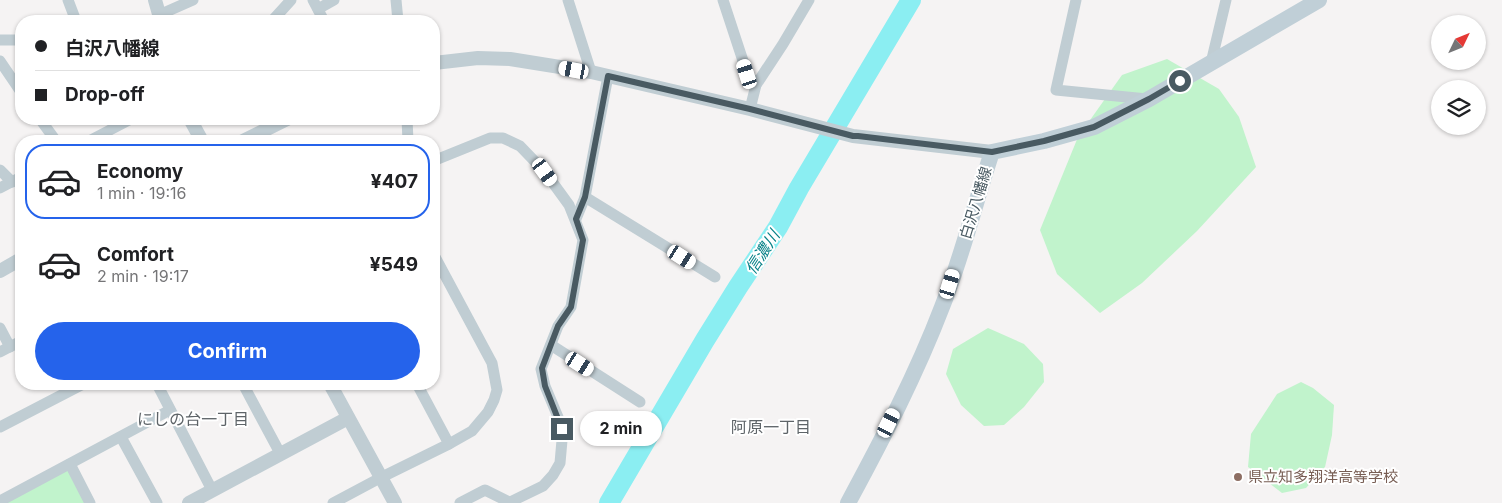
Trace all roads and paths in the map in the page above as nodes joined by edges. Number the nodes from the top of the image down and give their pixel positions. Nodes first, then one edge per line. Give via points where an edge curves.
1 (68, 0) edge
2 (155, 0) edge
3 (193, 0) edge
4 (291, 0) edge
5 (334, 0) edge
6 (396, 0) edge
7 (568, 0) edge
8 (723, 0) edge
9 (809, 0) edge
10 (1076, 0) edge
11 (1226, 0) edge
12 (1319, 0) edge
13 (315, 5) edge
14 (74, 15) edge
15 (159, 15) edge
16 (166, 15) edge
17 (277, 15) edge
18 (397, 15) edge
19 (0, 40) edge
20 (15, 40) edge
21 (0, 61) edge
22 (440, 61) edge
23 (1211, 63) junction
24 (591, 72) junction
25 (608, 76) junction
26 (15, 83) edge
27 (756, 85) junction
28 (1149, 99) junction
29 (750, 109) junction
30 (116, 125) edge
31 (275, 125) edge
32 (99, 135) edge
33 (255, 135) edge
34 (992, 152) junction
35 (440, 158) edge
36 (0, 170) edge
37 (15, 179) edge
38 (15, 180) edge
39 (0, 188) edge
40 (585, 197) junction
41 (576, 219) junction
42 (15, 262) edge
43 (440, 266) edge
44 (0, 271) edge
45 (715, 277) dead end
46 (0, 328) edge
47 (551, 345) junction
48 (5, 350) edge
49 (71, 390) edge
50 (160, 390) edge
51 (246, 390) edge
52 (333, 390) edge
53 (420, 390) edge
54 (640, 402) dead end
55 (170, 410) junction
56 (348, 418) junction
57 (0, 427) edge
58 (121, 436) junction
59 (449, 444) junction
60 (281, 455) junction
61 (70, 464) junction
62 (380, 478) junction
63 (212, 490) junction
64 (0, 501) edge
65 (508, 502) edge
66 (90, 503) edge
67 (157, 503) edge
68 (189, 503) edge
69 (333, 503) edge
70 (395, 503) edge
71 (460, 503) edge
72 (848, 503) edge

1 - 14 street
2 - 15 street
3 - 16 street
4 - 17 street
5 - 13 street
6 - 18 street
7 - 24 street
8 - 27 street via 747,74
9 - 27 street
10 - 28 street via 1056,90
11 - 23 street
12 - 23 main road, 白沢八幡線
19 - 20 street
21 - 26 street
22 - 24 street via 510,58
23 - 28 main road, 白沢八幡線
24 - 25 street
25 - 29 street
25 - 40 street
27 - 29 street
28 - 34 main road, 白沢八幡線 via 1094,127
29 - 34 street via 853,136
30 - 32 street
31 - 33 street
34 - 72 main road, 白沢八幡線 via 941,309 905,391
35 - 41 street via 490,138 503,138 520,146 545,172
36 - 37 street
38 - 39 street
40 - 41 street
40 - 45 street
41 - 47 street via 583,240 571,307 558,326
42 - 44 street
43 - 59 street via 492,363 497,390 488,412 472,431
46 - 48 street
47 - 54 street
47 - 65 street via 542,368 545,386 562,429 560,463 543,486
49 - 57 street
50 - 55 street
51 - 60 street
52 - 56 street
53 - 59 street
55 - 58 street
55 - 63 street
56 - 60 street
56 - 62 street
58 - 61 street
58 - 67 street
59 - 62 street
60 - 63 street
61 - 64 street
61 - 66 street
62 - 69 street
62 - 70 street
63 - 68 street
65 - 71 street via 485,490

